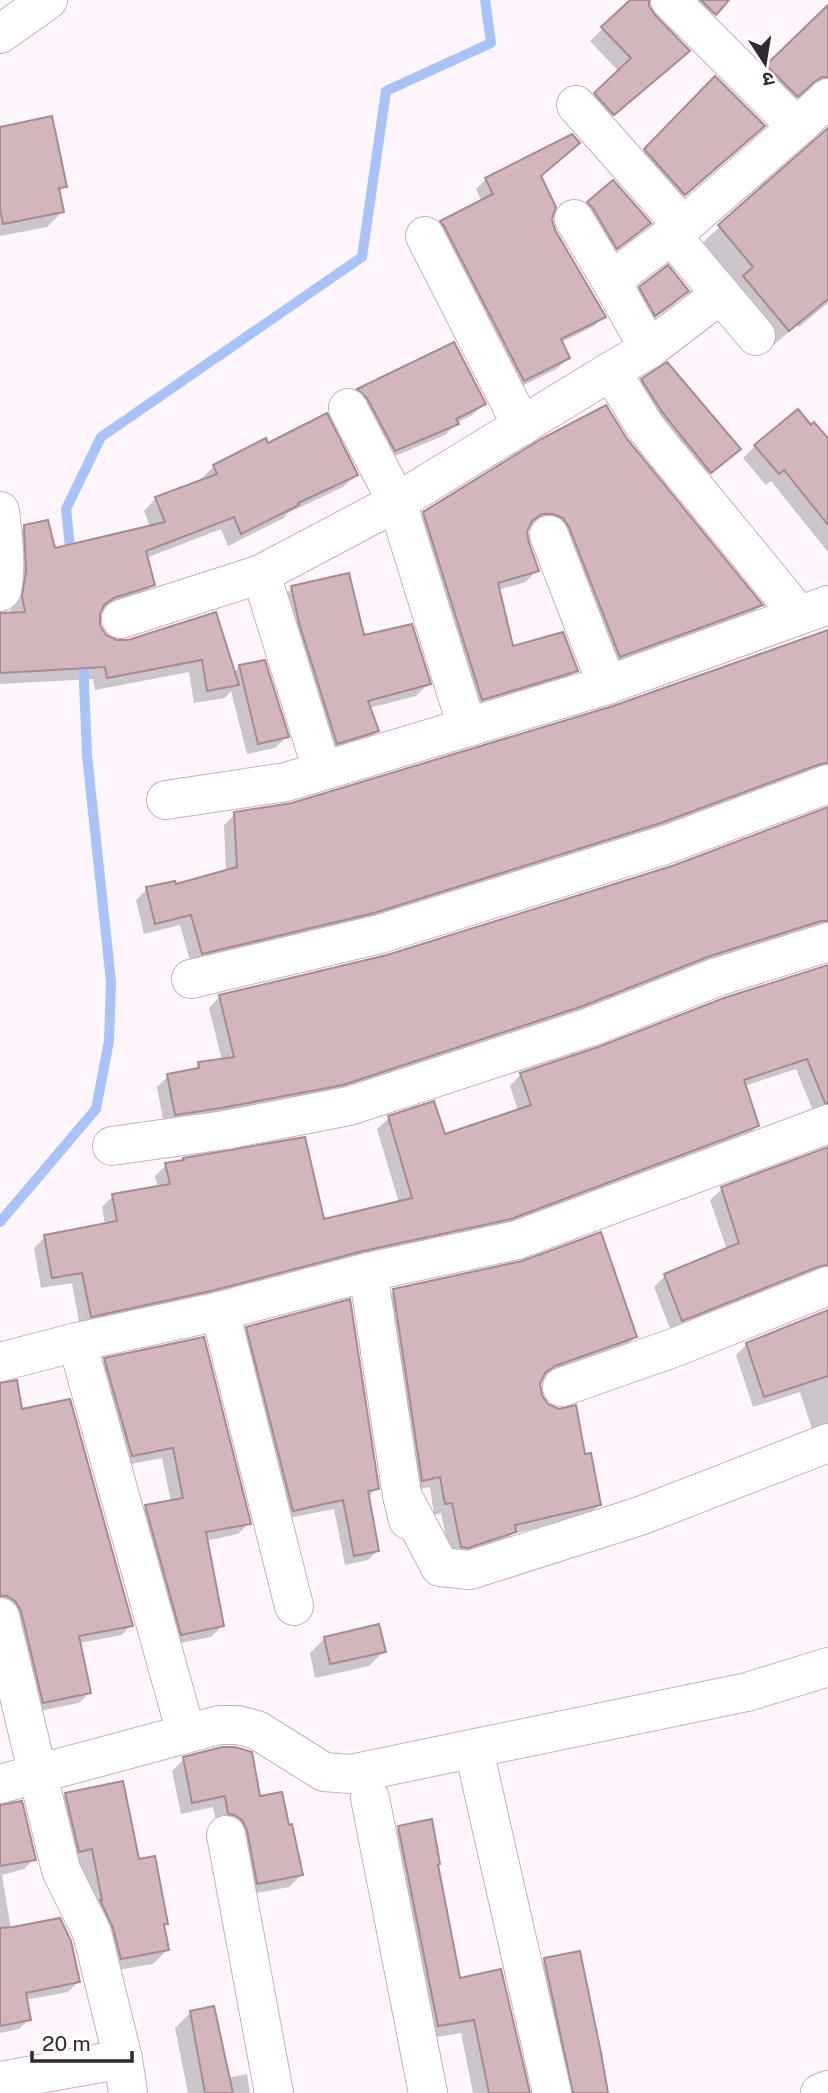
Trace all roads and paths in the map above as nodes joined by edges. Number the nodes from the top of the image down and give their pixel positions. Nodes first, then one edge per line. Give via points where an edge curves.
1 (48, 0) edge
2 (670, 0) edge
3 (0, 34) edge
4 (828, 98) edge
5 (576, 105) dead end
6 (797, 127) junction
7 (574, 219) dead end
8 (678, 231) junction
9 (425, 236) dead end
10 (611, 281) junction
11 (721, 294) junction
12 (755, 336) dead end
13 (649, 349) junction
14 (611, 372) junction
15 (348, 408) dead end
16 (522, 426) junction
17 (397, 502) junction
18 (0, 511) edge
19 (549, 535) dead end
20 (261, 574) junction
21 (0, 592) edge
22 (814, 610) edge
23 (121, 619) dead end
24 (607, 685) junction
25 (467, 727) junction
26 (322, 770) junction
27 (828, 784) edge
28 (166, 800) dead end
29 (828, 942) edge
30 (191, 979) dead end
31 (828, 1124) edge
32 (112, 1146) dead end
33 (368, 1272) junction
34 (828, 1286) edge
35 (220, 1311) junction
36 (77, 1342) junction
37 (0, 1362) edge
38 (562, 1387) dead end
39 (828, 1443) edge
40 (402, 1496) junction
41 (419, 1567) dead end
42 (294, 1606) dead end
43 (0, 1617) edge
44 (828, 1667) edge
45 (186, 1733) junction
46 (478, 1768) dead end
47 (38, 1775) junction
48 (0, 1784) edge
49 (370, 1798) dead end
50 (226, 1835) dead end
51 (125, 2076) edge
52 (0, 2081) edge
53 (828, 2090) edge
54 (274, 2093) edge
55 (428, 2093) edge
56 (552, 2093) edge
57 (820, 2093) edge

1 - 3 street
2 - 6 street
4 - 6 street
5 - 8 street
6 - 8 street
7 - 10 street
8 - 10 street
8 - 11 street
9 - 16 street
10 - 13 street
11 - 12 street
11 - 13 street
13 - 14 street
14 - 16 street
14 - 22 street via 663,449
15 - 17 street
16 - 17 street
17 - 20 street
17 - 25 street
18 - 21 street via 4,544
19 - 24 street
20 - 23 street
20 - 26 street
22 - 24 street
24 - 25 street
25 - 26 street
26 - 28 street via 286,782
27 - 30 street via 668,844 380,934
29 - 32 street via 349,1106
31 - 33 street via 517,1240
33 - 35 street
33 - 40 street
34 - 38 street
35 - 36 street
35 - 42 street
36 - 37 street
36 - 45 street
39 - 40 street via 640,1516 470,1570 440,1567
40 - 41 street
43 - 47 street
44 - 45 street via 747,1692 350,1774 324,1772 257,1730 219,1725
45 - 47 street
46 - 56 street
47 - 48 street
47 - 51 street via 61,1870 92,1933
49 - 55 street
50 - 54 street
51 - 52 street
53 - 57 street

